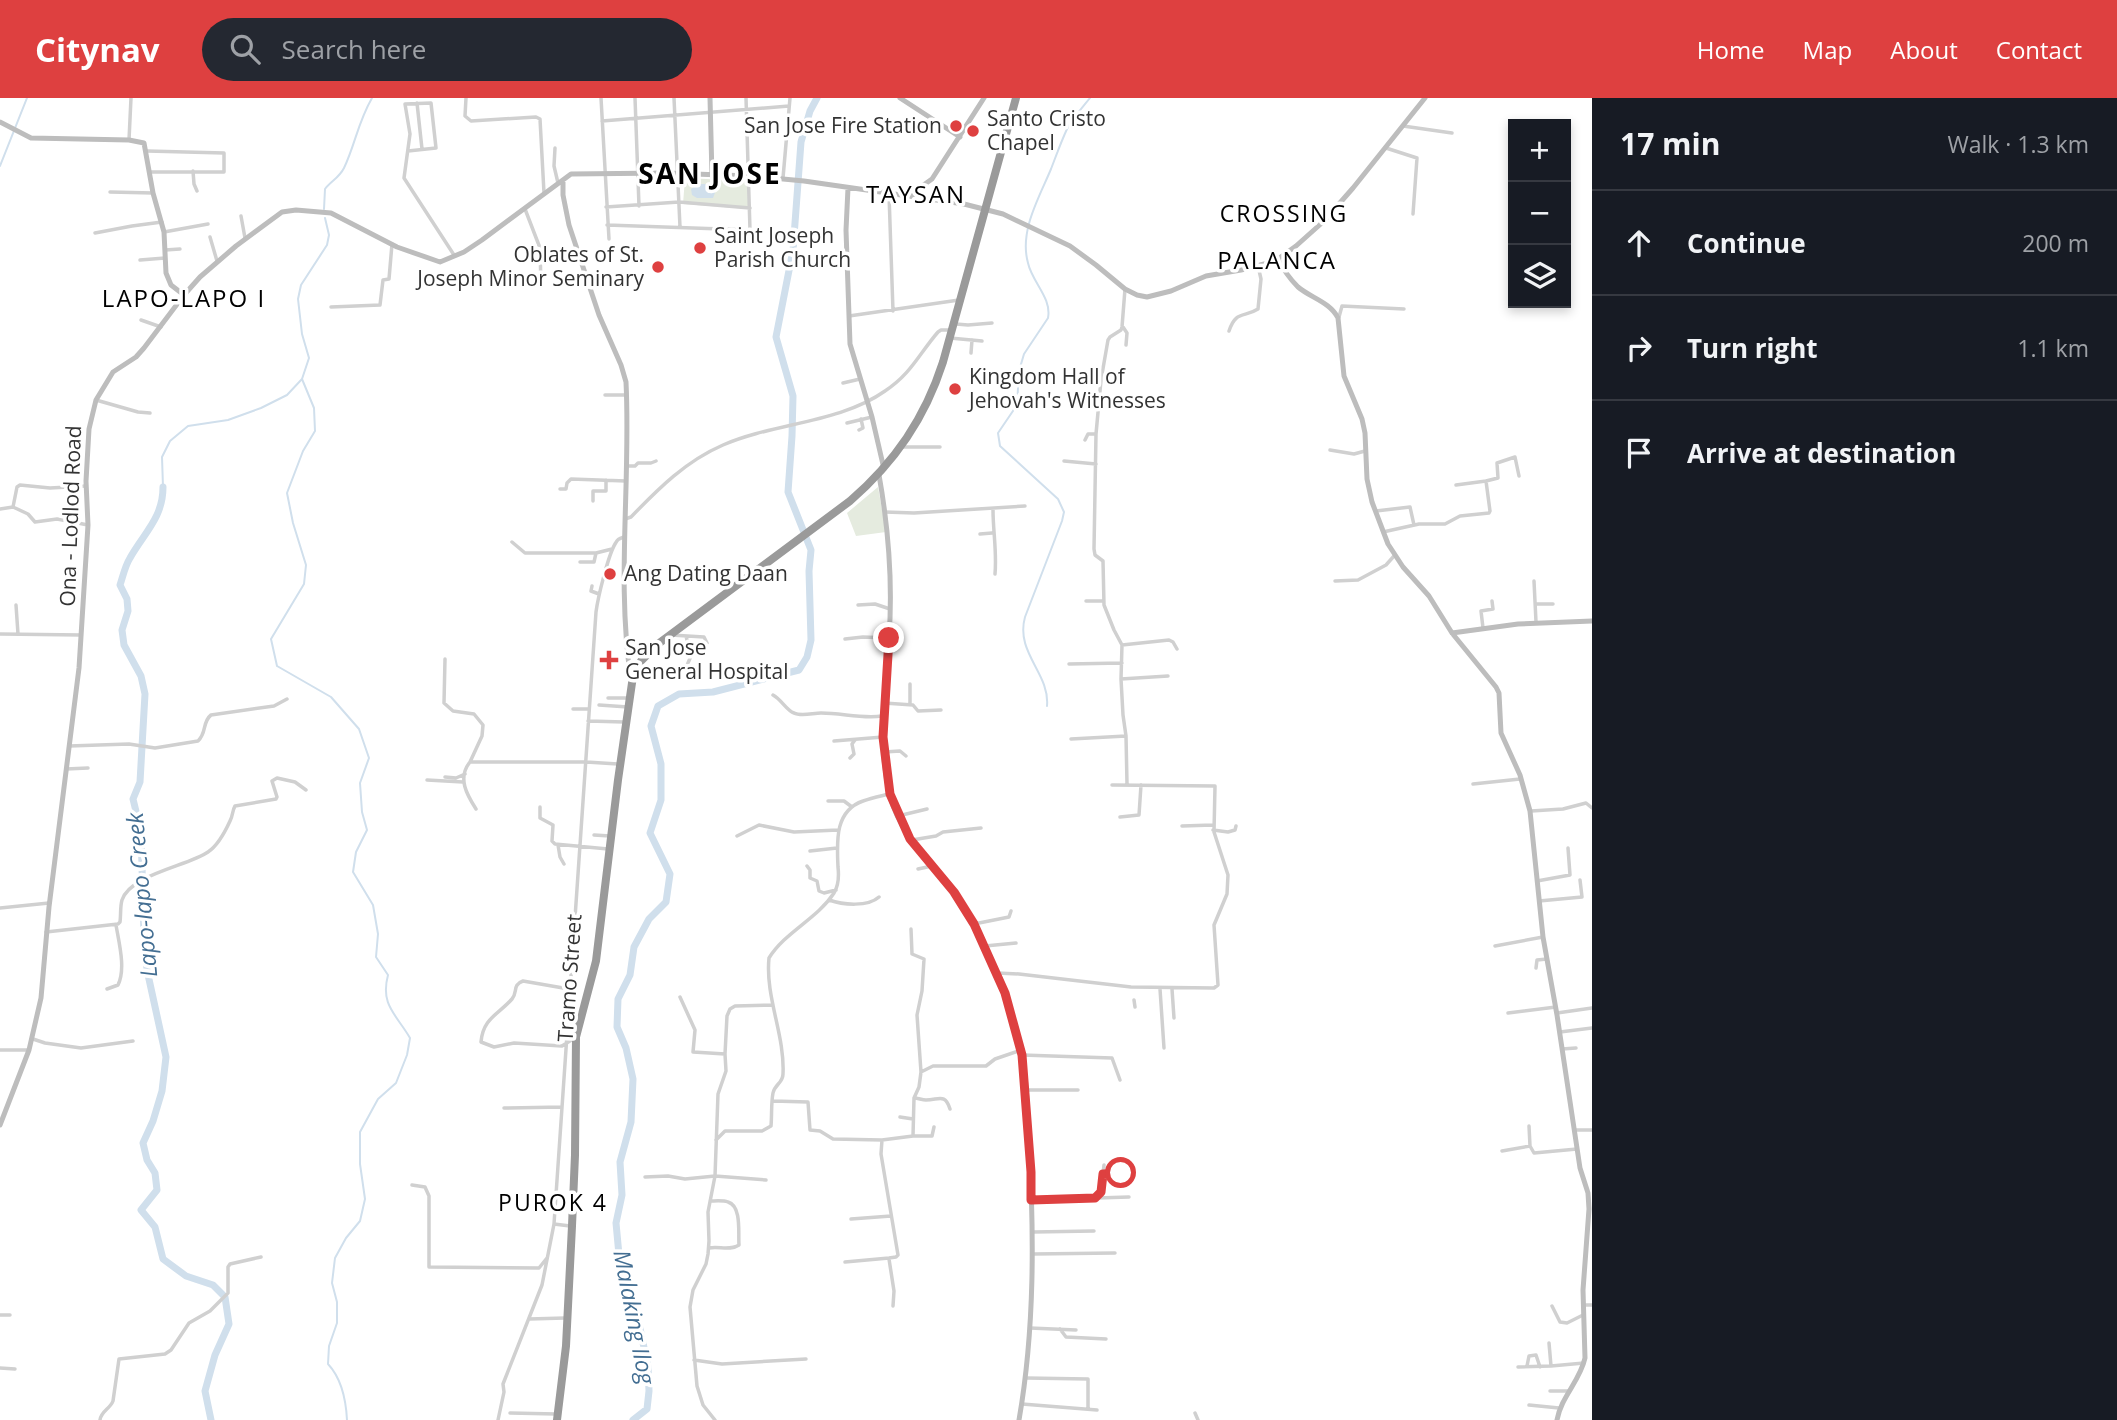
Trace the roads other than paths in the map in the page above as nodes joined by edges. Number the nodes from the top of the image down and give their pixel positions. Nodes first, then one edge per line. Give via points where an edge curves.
1 (131, 98) edge
2 (466, 98) edge
3 (601, 98) edge
4 (635, 98) edge
5 (674, 98) edge
6 (710, 98) edge
7 (746, 98) edge
8 (790, 98) edge
9 (900, 98) edge
10 (984, 98) edge
11 (1016, 98) edge
12 (1425, 98) edge
13 (417, 103) junction
14 (789, 106) junction
15 (747, 110) junction
16 (710, 113) junction
17 (675, 116) junction
18 (637, 118) junction
19 (602, 121) junction
20 (2, 123) edge
21 (1404, 126) junction
22 (1452, 133) dead end
23 (960, 137) junction
24 (129, 140) junction
25 (555, 148) dead end
26 (1385, 148) junction
27 (422, 149) junction
28 (147, 151) junction
29 (408, 151) junction
30 (193, 171) junction
31 (150, 172) junction
32 (224, 172) junction
33 (231, 173) dead end
34 (604, 173) junction
35 (638, 173) junction
36 (677, 174) junction
37 (712, 176) junction
38 (750, 176) junction
39 (783, 178) junction
40 (561, 182) junction
41 (848, 188) junction
42 (110, 191) dead end
43 (197, 191) dead end
44 (153, 192) junction
45 (544, 193) junction
46 (889, 194) junction
47 (908, 196) junction
48 (679, 202) junction
49 (639, 206) junction
50 (606, 208) junction
51 (751, 208) junction
52 (525, 209) junction
53 (987, 209) junction
54 (1413, 214) dead end
55 (241, 216) dead end
56 (162, 222) junction
57 (208, 224) dead end
58 (607, 225) junction
59 (680, 227) junction
60 (164, 232) junction
61 (95, 233) dead end
62 (210, 237) dead end
63 (245, 239) junction
64 (609, 239) dead end
65 (392, 244) junction
66 (180, 249) dead end
67 (165, 250) junction
68 (455, 256) junction
69 (165, 258) junction
70 (1278, 259) junction
71 (141, 260) dead end
72 (217, 261) junction
73 (1258, 266) junction
74 (541, 286) dead end
75 (1125, 289) junction
76 (184, 295) junction
77 (961, 300) junction
78 (331, 307) dead end
79 (1404, 309) dead end
80 (893, 311) junction
81 (849, 316) junction
82 (1338, 318) junction
83 (141, 320) dead end
84 (992, 323) dead end
85 (161, 327) junction
86 (1122, 327) junction
87 (952, 331) junction
88 (1229, 331) dead end
89 (972, 340) junction
90 (982, 341) dead end
91 (1126, 345) dead end
92 (971, 353) dead end
93 (860, 379) junction
94 (1074, 379) dead end
95 (1101, 380) junction
96 (843, 383) dead end
97 (605, 394) dead end
98 (626, 395) junction
99 (96, 400) junction
100 (867, 401) junction
101 (150, 413) dead end
102 (872, 417) junction
103 (861, 419) junction
104 (847, 423) dead end
105 (859, 430) dead end
106 (1096, 434) junction
107 (1085, 440) dead end
108 (901, 447) junction
109 (940, 447) dead end
110 (1330, 450) dead end
111 (1365, 452) junction
112 (656, 461) dead end
113 (1065, 461) dead end
114 (1096, 464) junction
115 (626, 466) junction
116 (881, 472) junction
117 (1519, 476) dead end
118 (606, 480) junction
119 (626, 481) junction
120 (1486, 481) junction
121 (1456, 485) dead end
122 (86, 486) junction
123 (560, 489) dead end
124 (1095, 491) junction
125 (1103, 492) dead end
126 (593, 501) dead end
127 (1025, 506) dead end
128 (13, 507) junction
129 (0, 509) edge
130 (993, 509) junction
131 (886, 512) junction
132 (1376, 512) junction
133 (625, 519) junction
134 (88, 525) junction
135 (1414, 525) junction
136 (1384, 532) junction
137 (992, 533) junction
138 (980, 534) dead end
139 (625, 536) junction
140 (512, 542) dead end
141 (612, 550) junction
142 (596, 553) junction
143 (996, 554) junction
144 (1002, 554) dead end
145 (1395, 555) junction
146 (580, 562) dead end
147 (995, 573) dead end
148 (1335, 581) dead end
149 (1534, 581) dead end
150 (592, 586) dead end
151 (599, 594) junction
152 (1086, 601) dead end
153 (1103, 601) junction
154 (1492, 601) dead end
155 (1535, 604) junction
156 (1553, 604) dead end
157 (16, 605) dead end
158 (859, 605) dead end
159 (890, 609) junction
160 (1592, 621) edge
161 (1536, 622) junction
162 (1483, 628) junction
163 (0, 634) edge
164 (19, 634) junction
165 (1452, 634) junction
166 (81, 635) junction
167 (669, 635) junction
168 (686, 636) junction
169 (889, 638) junction
170 (845, 639) dead end
171 (707, 643) dead end
172 (1122, 645) junction
173 (1177, 649) dead end
174 (445, 659) dead end
175 (1122, 663) junction
176 (1069, 664) dead end
177 (685, 670) dead end
178 (1168, 676) dead end
179 (1121, 679) junction
180 (632, 682) junction
181 (910, 684) dead end
182 (773, 695) dead end
183 (608, 698) dead end
184 (287, 699) dead end
185 (628, 703) junction
186 (884, 703) junction
187 (599, 705) dead end
188 (910, 705) junction
189 (573, 709) dead end
190 (589, 709) junction
191 (941, 709) dead end
192 (883, 716) junction
193 (588, 721) junction
194 (626, 722) junction
195 (1126, 736) junction
196 (883, 737) junction
197 (1071, 739) dead end
198 (855, 740) junction
199 (834, 741) dead end
200 (69, 746) junction
201 (884, 752) junction
202 (906, 756) dead end
203 (850, 758) dead end
204 (470, 762) junction
205 (586, 762) junction
206 (620, 764) junction
207 (88, 768) dead end
208 (65, 769) junction
209 (465, 774) junction
210 (445, 777) dead end
211 (1521, 779) junction
212 (427, 780) dead end
213 (463, 782) junction
214 (1474, 784) dead end
215 (1112, 785) dead end
216 (1127, 785) junction
217 (1141, 785) junction
218 (306, 790) dead end
219 (890, 794) junction
220 (828, 801) dead end
221 (540, 807) dead end
222 (852, 807) junction
223 (1592, 807) edge
224 (476, 809) dead end
225 (928, 809) dead end
226 (1530, 811) junction
227 (898, 816) junction
228 (1120, 817) dead end
229 (1182, 826) dead end
230 (1236, 826) dead end
231 (981, 828) dead end
232 (1213, 828) junction
233 (838, 830) junction
234 (594, 835) dead end
235 (612, 836) junction
236 (737, 836) dead end
237 (911, 840) junction
238 (558, 845) junction
239 (579, 847) junction
240 (837, 848) junction
241 (1567, 848) dead end
242 (610, 849) junction
243 (810, 851) dead end
244 (564, 864) dead end
245 (807, 866) dead end
246 (932, 866) junction
247 (918, 869) dead end
248 (1536, 880) junction
249 (1580, 880) dead end
250 (836, 890) junction
251 (879, 897) dead end
252 (829, 900) junction
253 (1539, 901) junction
254 (50, 902) junction
255 (0, 908) edge
256 (1011, 911) dead end
257 (974, 924) junction
258 (116, 925) junction
259 (912, 929) dead end
260 (46, 932) junction
261 (1543, 937) junction
262 (1016, 943) dead end
263 (985, 946) junction
264 (1495, 946) dead end
265 (1547, 959) junction
266 (1536, 968) dead end
267 (995, 973) junction
268 (1135, 988) junction
269 (107, 989) dead end
270 (569, 989) junction
271 (1160, 989) junction
272 (1172, 989) junction
273 (680, 997) dead end
274 (774, 1006) junction
275 (1135, 1007) dead end
276 (1592, 1008) edge
277 (1556, 1010) junction
278 (1508, 1013) dead end
279 (1174, 1018) dead end
280 (1592, 1028) edge
281 (1560, 1032) junction
282 (576, 1037) junction
283 (33, 1039) junction
284 (133, 1041) dead end
285 (566, 1045) junction
286 (1164, 1048) dead end
287 (1576, 1048) dead end
288 (1562, 1049) junction
289 (0, 1050) edge
290 (29, 1051) junction
291 (1022, 1053) junction
292 (725, 1054) junction
293 (921, 1072) junction
294 (1120, 1080) dead end
295 (1025, 1090) junction
296 (1079, 1090) dead end
297 (914, 1098) junction
298 (773, 1101) junction
299 (562, 1107) junction
300 (504, 1108) dead end
301 (950, 1109) dead end
302 (900, 1117) dead end
303 (913, 1119) junction
304 (0, 1125) edge
305 (1529, 1126) dead end
306 (934, 1127) dead end
307 (1574, 1130) junction
308 (1592, 1130) edge
309 (913, 1136) junction
310 (882, 1140) junction
311 (715, 1141) junction
312 (1530, 1146) junction
313 (1577, 1149) junction
314 (1502, 1151) dead end
315 (1104, 1165) dead end
316 (1120, 1168) dead end
317 (1103, 1174) junction
318 (715, 1176) junction
319 (645, 1177) dead end
320 (766, 1180) dead end
321 (412, 1185) dead end
322 (1590, 1193) edge
323 (1095, 1198) junction
324 (1129, 1198) dead end
325 (1031, 1200) junction
326 (710, 1201) junction
327 (891, 1216) junction
328 (851, 1219) dead end
329 (554, 1224) junction
330 (572, 1226) junction
331 (1094, 1231) dead end
332 (1032, 1232) junction
333 (709, 1248) junction
334 (1115, 1253) dead end
335 (1031, 1254) junction
336 (548, 1256) junction
337 (261, 1257) dead end
338 (889, 1258) junction
339 (845, 1262) dead end
340 (1583, 1305) junction
341 (1592, 1305) edge
342 (893, 1306) dead end
343 (1552, 1306) dead end
344 (0, 1315) edge
345 (10, 1315) dead end
346 (1583, 1315) junction
347 (568, 1318) junction
348 (529, 1319) junction
349 (1030, 1328) junction
350 (1060, 1329) junction
351 (1076, 1330) dead end
352 (1106, 1339) dead end
353 (1549, 1343) dead end
354 (806, 1359) dead end
355 (694, 1360) junction
356 (1587, 1360) edge
357 (1551, 1366) junction
358 (1518, 1367) dead end
359 (1527, 1367) junction
360 (1540, 1367) junction
361 (0, 1368) edge
362 (15, 1369) dead end
363 (1026, 1378) junction
364 (1550, 1391) dead end
365 (1569, 1391) junction
366 (1022, 1404) junction
367 (1529, 1405) dead end
368 (1559, 1408) junction
369 (1088, 1409) junction
370 (1097, 1410) dead end
371 (510, 1413) dead end
372 (1195, 1413) dead end
373 (558, 1417) edge
374 (100, 1420) edge
375 (498, 1420) edge
376 (715, 1420) edge
377 (1019, 1420) edge
378 (1198, 1420) edge
379 (1556, 1420) edge

1 - 24 street
2 - 45 street via 466,116 471,121 540,119
3 - 19 street
4 - 18 street
5 - 17 street
6 - 16 street
7 - 15 street
8 - 14 street
9 - 23 street
10 - 23 street
11 - 53 highway
12 - 21 street
13 - 27 street
13 - 27 street via 431,103 437,147
13 - 29 street via 404,106
14 - 15 street
14 - 39 street
15 - 16 street
15 - 38 street
16 - 17 street
16 - 37 street
17 - 18 street
17 - 36 street
18 - 19 street
18 - 35 street
19 - 34 street
20 - 24 street via 38,139
21 - 22 street
21 - 26 street
23 - 47 street via 932,178
24 - 28 street via 144,143
25 - 40 street via 554,166
26 - 54 street via 1418,158
26 - 70 street via 1324,221
27 - 29 street
28 - 31 street
28 - 32 street via 223,151
29 - 68 street via 404,178
30 - 31 street
30 - 32 street
30 - 43 street
31 - 44 street
32 - 33 street
34 - 35 street
34 - 40 street via 571,174
34 - 50 street
35 - 36 street
35 - 49 street
36 - 37 street
36 - 48 street
37 - 38 street
38 - 39 street
38 - 51 street
39 - 41 street
40 - 45 street
40 - 98 street via 569,225 625,376
41 - 46 street
41 - 81 street
42 - 44 street
44 - 56 street
45 - 52 street
46 - 47 street
46 - 80 street
47 - 53 street
48 - 49 street
48 - 51 street
48 - 59 street
49 - 50 street
50 - 58 street
51 - 59 street via 750,230
52 - 68 street
52 - 74 street via 540,248
53 - 75 street via 1083,255
53 - 77 highway
55 - 63 street
56 - 60 street
56 - 61 street
57 - 60 street
58 - 59 street
58 - 64 street
60 - 67 street
62 - 72 street
63 - 65 street, Ona - Lodlod Road via 289,211 331,213
63 - 72 street, Ona - Lodlod Road
65 - 68 street, Ona - Lodlod Road via 436,261
65 - 78 street via 389,279 383,280 380,305
66 - 67 street
67 - 69 street
69 - 71 street
69 - 76 street via 168,281
70 - 73 street
70 - 82 street via 1298,287
72 - 76 street, Ona - Lodlod Road
73 - 75 street via 1206,276 1147,297
73 - 88 street via 1258,309 1233,319
75 - 86 street
76 - 85 street, Ona - Lodlod Road
77 - 80 street
77 - 87 highway
79 - 82 street via 1342,306
80 - 81 street
81 - 93 street via 850,344
82 - 111 street via 1344,376 1362,419
83 - 85 street
84 - 87 street
85 - 99 street, Ona - Lodlod Road via 136,357 113,372
86 - 91 street via 1127,333
86 - 95 street via 1108,340
87 - 89 street
87 - 100 street via 938,332 905,375
87 - 108 highway via 929,398
89 - 90 street
89 - 92 street
93 - 96 street
93 - 100 street
94 - 95 street
95 - 106 street
97 - 98 street
98 - 115 street
99 - 101 street
99 - 122 street, Ona - Lodlod Road
100 - 102 street
100 - 133 street via 725,444 672,476
102 - 103 street
102 - 116 street
103 - 104 street
103 - 105 street via 863,428
106 - 107 street via 1087,434
106 - 114 street
108 - 109 street
108 - 116 highway
110 - 111 street
111 - 132 street
112 - 115 street
113 - 114 street
114 - 124 street
115 - 119 street
116 - 131 street
116 - 167 highway via 818,526
117 - 120 street via 1513,457 1497,463 1498,478
118 - 119 street
118 - 123 street via 571,479 566,489
118 - 126 street via 606,491 593,491
119 - 133 street
120 - 121 street
120 - 135 street via 1489,513 1460,516 1443,524
122 - 128 street via 20,485
122 - 134 street, Ona - Lodlod Road
124 - 125 street
124 - 153 street via 1094,555 1103,561
127 - 130 street
128 - 129 street
128 - 134 street via 35,523 57,519
130 - 131 street
130 - 137 street
131 - 159 street
132 - 135 street via 1410,507
132 - 136 street
133 - 139 street
134 - 166 street, Ona - Lodlod Road
135 - 136 street
136 - 145 street
137 - 138 street
137 - 143 street
139 - 141 street, Tramo Street
139 - 180 street
140 - 142 street via 525,553
141 - 142 street
141 - 151 street, Tramo Street
142 - 146 street via 594,562
143 - 144 street
143 - 147 street
145 - 148 street via 1358,580
145 - 165 street via 1429,596
149 - 155 street
150 - 151 street via 591,591
151 - 190 street, Tramo Street
152 - 153 street
153 - 172 street
154 - 162 street via 1493,609 1481,611
155 - 156 street
155 - 161 street
157 - 164 street
158 - 159 street
159 - 169 street
160 - 161 street
161 - 162 street
162 - 165 street
163 - 164 street
164 - 166 street
165 - 211 street via 1499,693 1501,733
166 - 200 street, Ona - Lodlod Road
167 - 168 street
167 - 180 highway via 641,661
168 - 171 street via 704,637
168 - 177 street via 691,656
169 - 170 street
169 - 186 street
172 - 173 street via 1169,640
172 - 175 street
174 - 204 street via 444,703 453,711 474,714 482,725
175 - 176 street
175 - 179 street
178 - 179 street
179 - 195 street
180 - 185 highway
181 - 188 street
182 - 192 street via 794,713
183 - 185 street
184 - 200 street via 274,706 211,715 198,741 149,747
185 - 187 street
185 - 194 highway
186 - 188 street
186 - 192 street
188 - 191 street via 918,711
189 - 190 street
190 - 193 street, Tramo Street
192 - 196 street
193 - 194 street
193 - 205 street, Tramo Street
194 - 206 highway
195 - 197 street
195 - 216 street
196 - 198 street
196 - 201 street
198 - 199 street
198 - 203 street
200 - 208 street, Ona - Lodlod Road
201 - 202 street via 900,751
201 - 219 street
204 - 205 street
204 - 209 street
205 - 206 street
205 - 239 street, Tramo Street
206 - 235 highway
207 - 208 street
208 - 254 street, Ona - Lodlod Road
209 - 210 street
209 - 213 street
211 - 214 street
211 - 226 street
212 - 213 street
213 - 224 street
215 - 216 street
216 - 217 street
217 - 228 street via 1139,815
217 - 232 street via 1214,785
218 - 258 street via 287,779 274,779 276,799 235,806 219,842 208,852 138,883 123,897
219 - 222 street
219 - 227 street
220 - 222 street via 844,801
221 - 238 street via 540,818 553,825 552,841
222 - 233 street
223 - 226 street via 1586,803
225 - 227 street
226 - 248 street
227 - 237 street
229 - 232 street
230 - 232 street via 1231,832
231 - 237 street
232 - 272 street via 1228,875 1227,894 1214,925 1217,985
233 - 236 street via 794,832 759,825
233 - 240 street
234 - 235 street
235 - 242 highway
237 - 246 street
238 - 239 street
238 - 244 street
239 - 242 street
239 - 270 street, Tramo Street
240 - 243 street
240 - 250 street
241 - 248 street via 1570,875
242 - 282 highway via 595,968
245 - 250 street via 819,891
246 - 247 street
246 - 257 street
248 - 253 street
249 - 253 street via 1582,897
250 - 252 street
251 - 252 street via 867,904
252 - 274 street via 768,958
253 - 261 street
254 - 255 street
254 - 260 street, Ona - Lodlod Road
256 - 257 street via 1009,917
257 - 263 street
258 - 260 street
258 - 269 street via 121,977 118,985
259 - 293 street via 912,954 924,959 917,1015
260 - 283 street, Ona - Lodlod Road
261 - 264 street
261 - 265 street
262 - 263 street
263 - 267 street
265 - 266 street via 1536,960
265 - 277 street
267 - 268 street
267 - 291 street
268 - 271 street
268 - 275 street
270 - 285 street, Tramo Street
270 - 285 street via 518,982 513,998 493,1014 481,1042 494,1047
271 - 272 street
271 - 286 street
272 - 279 street
273 - 292 street via 695,1030 693,1052
274 - 292 street via 730,1009
274 - 298 street via 783,1075 773,1091
276 - 277 street
277 - 278 street
277 - 281 street
280 - 281 street
281 - 288 street
282 - 285 street
282 - 330 highway
283 - 284 street via 81,1048
283 - 290 street, Ona - Lodlod Road
285 - 299 street, Tramo Street
287 - 288 street
288 - 307 street
289 - 290 street
290 - 304 street, Ona - Lodlod Road
291 - 293 street via 995,1059 986,1066 939,1065
291 - 294 street via 1112,1058
291 - 295 street
292 - 311 street
293 - 297 street
295 - 296 street
295 - 325 street
297 - 301 street via 946,1100
297 - 303 street
298 - 310 street via 808,1102 810,1130 833,1139
298 - 311 street via 769,1129 725,1131
299 - 300 street
299 - 329 street, Tramo Street
302 - 303 street
303 - 309 street
305 - 312 street
306 - 309 street via 932,1136
307 - 308 street
307 - 313 street
309 - 310 street
310 - 327 street
311 - 318 street
312 - 313 street via 1534,1153
312 - 314 street
313 - 322 street
315 - 317 street
316 - 317 street via 1119,1174
317 - 323 street via 1101,1192
318 - 319 street
318 - 320 street
318 - 326 street
321 - 336 street via 425,1188 429,1196 429,1267 539,1268
322 - 340 street
323 - 324 street
323 - 325 street
325 - 332 street
326 - 333 street
326 - 333 street via 733,1206 739,1245
327 - 328 street
327 - 338 street via 898,1255
329 - 330 street
329 - 336 street, Tramo Street
330 - 347 highway
331 - 332 street
332 - 335 street
333 - 355 street via 692,1290
334 - 335 street
335 - 349 street
336 - 348 street, Tramo Street
337 - 374 street via 230,1264 228,1293 189,1323 171,1350 119,1359 113,1401
338 - 339 street
338 - 342 street
340 - 341 street
340 - 346 street
343 - 346 street via 1560,1322
344 - 345 street
346 - 356 street
347 - 348 street
347 - 373 highway
348 - 375 street, Tramo Street via 503,1384
349 - 350 street
349 - 363 street
350 - 351 street
350 - 352 street via 1066,1337
353 - 357 street
354 - 355 street via 722,1364
355 - 376 street via 700,1398
356 - 357 street
356 - 365 street
357 - 360 street
358 - 359 street
359 - 360 street
359 - 360 street via 1531,1355 1538,1356
361 - 362 street
363 - 366 street
363 - 369 street via 1088,1379
364 - 365 street
365 - 368 street
366 - 369 street
366 - 377 street
367 - 368 street
368 - 379 street
369 - 370 street
371 - 373 street
372 - 378 street

